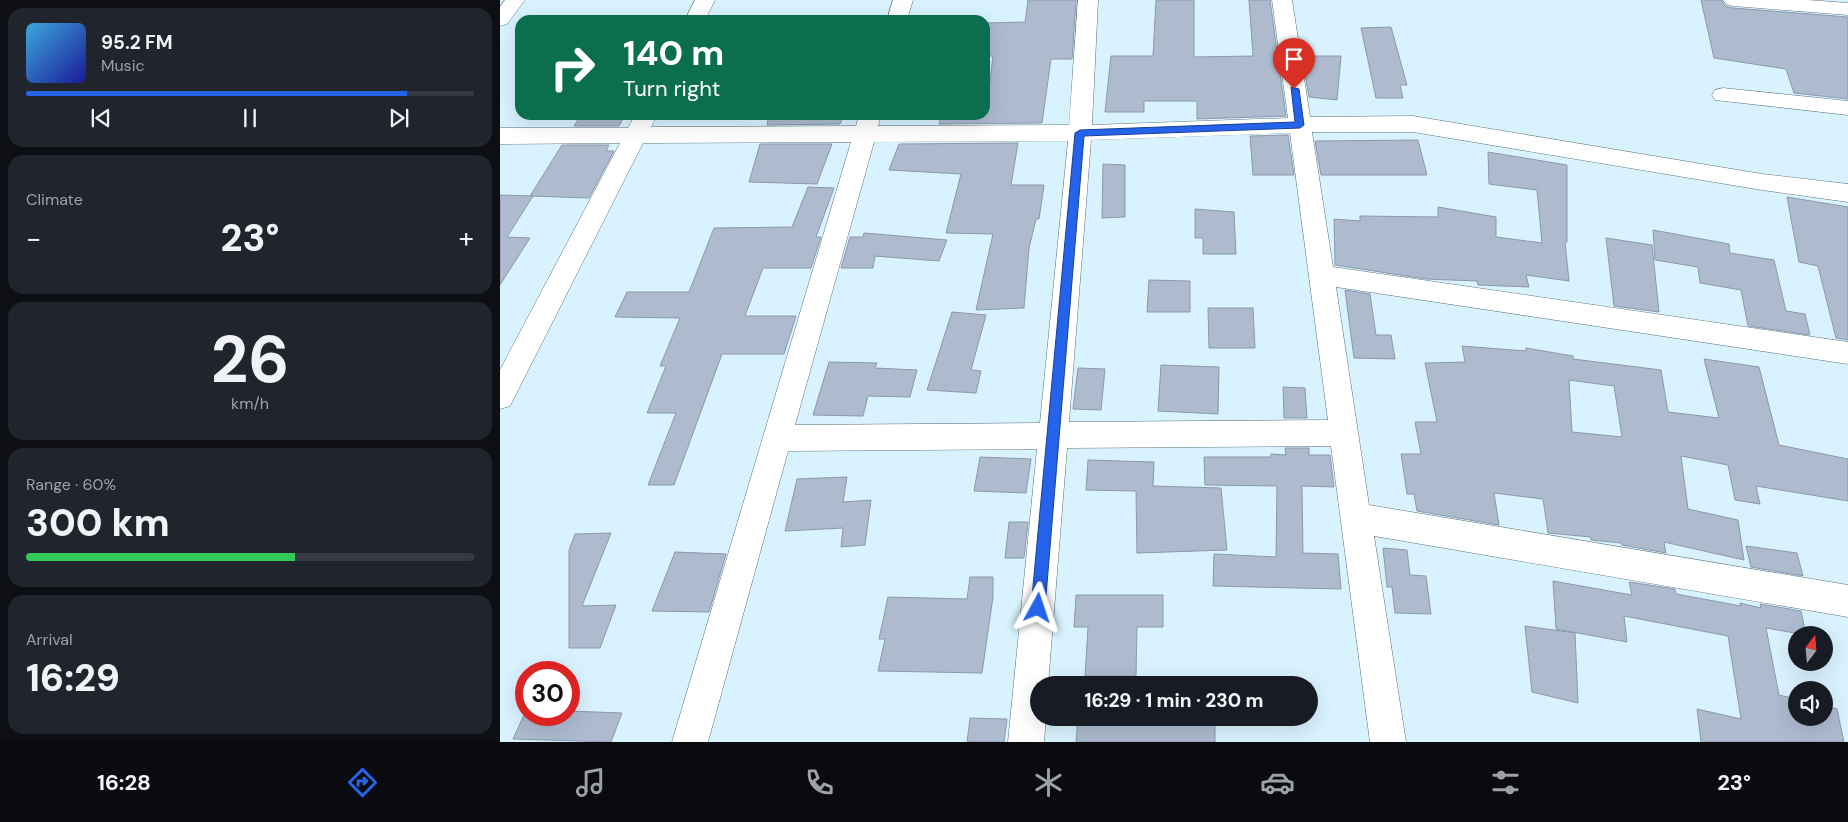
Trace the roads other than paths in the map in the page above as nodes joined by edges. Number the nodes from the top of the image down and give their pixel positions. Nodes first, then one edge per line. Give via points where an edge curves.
1 (515, 0) edge
2 (705, 0) edge
3 (903, 0) edge
4 (1088, 0) edge
5 (1282, 0) edge
6 (1733, 0) edge
7 (1848, 8) edge
8 (698, 15) edge
9 (898, 15) edge
10 (500, 20) edge
11 (1722, 95) dead end
12 (1848, 108) edge
13 (640, 125) edge
14 (1300, 125) junction
15 (867, 126) edge
16 (1080, 133) junction
17 (500, 136) edge
18 (1848, 193) edge
19 (1321, 275) junction
20 (1848, 353) edge
21 (500, 397) edge
22 (1344, 432) junction
23 (1053, 435) junction
24 (777, 438) junction
25 (1356, 518) junction
26 (1848, 601) edge
27 (690, 742) edge
28 (1026, 742) edge
29 (1388, 742) edge

1 - 10 street
2 - 8 street
3 - 9 street
4 - 16 street
5 - 14 street
6 - 7 street
11 - 12 street
13 - 15 street
13 - 17 street
13 - 21 street
14 - 16 street
14 - 18 street via 1413,124 1762,182
14 - 19 street
15 - 16 street
15 - 24 street
16 - 23 street
19 - 20 street
19 - 22 street
22 - 23 street
22 - 25 street
23 - 24 street
23 - 28 street
24 - 27 street
25 - 26 street
25 - 29 street

